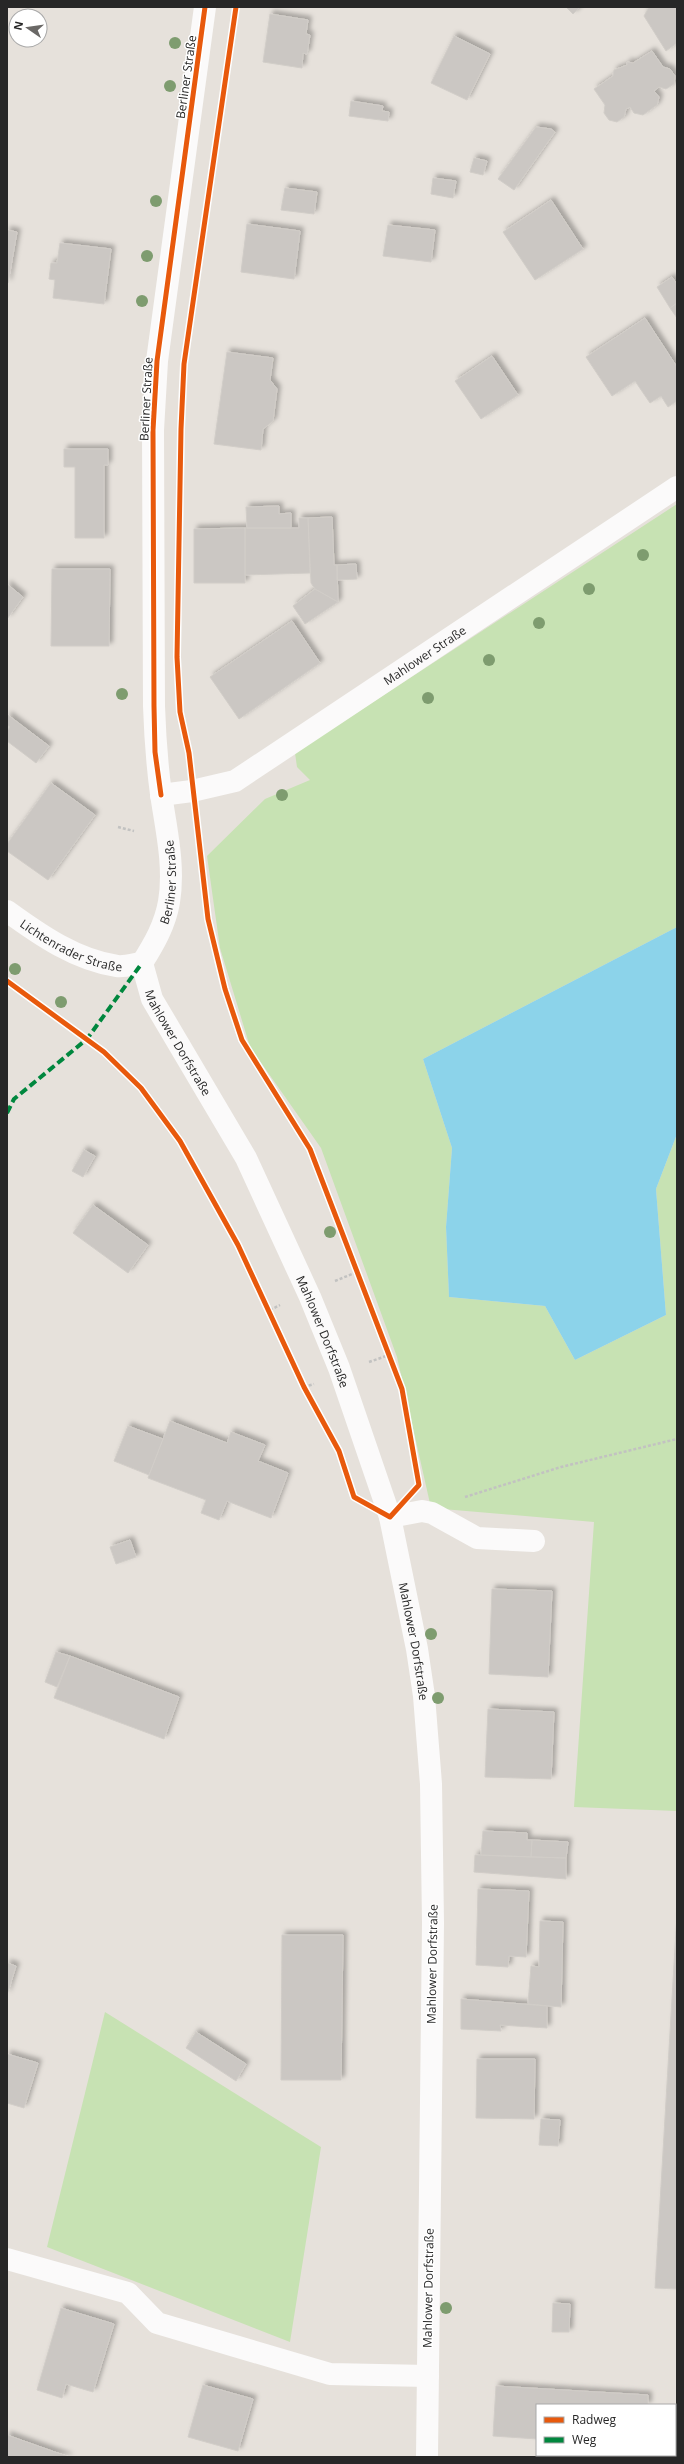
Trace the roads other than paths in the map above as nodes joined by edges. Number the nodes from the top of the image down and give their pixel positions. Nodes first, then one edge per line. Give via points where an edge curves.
1 (205, 7) edge
2 (677, 487) edge
3 (161, 795) junction
4 (7, 911) edge
5 (142, 963) junction
6 (390, 1517) junction
7 (534, 1541) dead end
8 (7, 2260) edge
9 (428, 2376) junction
10 (427, 2457) edge

1 - 3 street, Berliner Straße via 156,368 153,430 154,706 155,752
2 - 3 street, Mahlower Straße via 235,781
3 - 5 street, Berliner Straße via 168,834 169,903 156,940
4 - 5 street, Lichtenrader Straße via 36,932 86,958 118,966
5 - 6 street, Mahlower Dorfstraße via 152,999 246,1158 310,1297 339,1368
6 - 7 street via 432,1513 476,1538
6 - 9 street, Mahlower Dorfstraße via 417,1649 424,1696 431,1784 433,1923
8 - 9 street via 128,2293 157,2323 330,2374
9 - 10 street, Mahlower Dorfstraße

